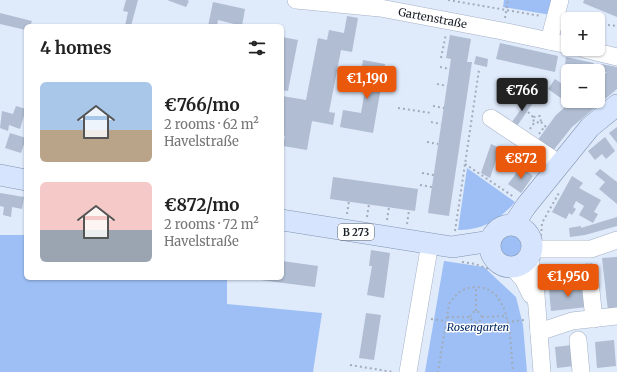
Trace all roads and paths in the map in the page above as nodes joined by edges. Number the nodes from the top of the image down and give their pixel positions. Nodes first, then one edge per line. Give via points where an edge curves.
1 (296, 0) edge
2 (448, 0) edge
3 (508, 0) edge
4 (560, 0) edge
5 (319, 1) edge
6 (506, 10) junction
7 (555, 18) junction
8 (448, 20) junction
9 (605, 25) edge
10 (617, 26) edge
11 (502, 31) junction
12 (549, 41) junction
13 (561, 44) edge
14 (605, 54) edge
15 (617, 57) edge
16 (441, 58) dead end
17 (440, 67) dead end
18 (450, 69) dead end
19 (479, 70) dead end
20 (437, 84) dead end
21 (447, 86) dead end
22 (617, 105) edge
23 (433, 106) dead end
24 (398, 108) dead end
25 (444, 108) dead end
26 (528, 112) dead end
27 (432, 113) dead end
28 (533, 117) junction
29 (491, 118) dead end
30 (431, 122) dead end
31 (541, 122) junction
32 (441, 124) dead end
33 (546, 127) dead end
34 (427, 142) dead end
35 (438, 144) dead end
36 (465, 164) junction
37 (560, 164) junction
38 (422, 173) dead end
39 (0, 175) edge
40 (434, 175) dead end
41 (24, 180) edge
42 (420, 185) dead end
43 (432, 186) dead end
44 (519, 200) dead end
45 (349, 201) dead end
46 (369, 204) dead end
47 (389, 207) dead end
48 (348, 210) dead end
49 (409, 210) dead end
50 (368, 213) dead end
51 (388, 216) dead end
52 (408, 218) dead end
53 (284, 220) edge
54 (617, 240) edge
55 (430, 243) junction
56 (454, 247) junction
57 (511, 248) junction
58 (589, 272) dead end
59 (476, 287) junction
60 (476, 311) junction
61 (506, 316) junction
62 (617, 316) edge
63 (446, 317) junction
64 (470, 317) junction
65 (482, 317) junction
66 (594, 318) junction
67 (431, 319) dead end
68 (522, 320) dead end
69 (446, 322) junction
70 (507, 322) junction
71 (539, 332) junction
72 (578, 340) dead end
73 (350, 365) dead end
74 (392, 372) edge
75 (408, 372) edge
76 (440, 372) edge
77 (513, 372) edge
78 (542, 372) edge
79 (581, 372) edge

1 - 5 street, Gartenstraße
2 - 6 path
3 - 6 path
4 - 7 street
5 - 8 street, Gartenstraße
6 - 7 path
6 - 11 path
7 - 12 street
8 - 11 street, Gartenstraße
8 - 16 path
9 - 10 path
11 - 12 street, Gartenstraße
12 - 13 street, Gartenstraße
14 - 15 street
17 - 18 path
19 - 36 path
20 - 21 path
22 - 37 main road via 590,127
23 - 25 path
24 - 27 path
26 - 28 path
28 - 31 path via 534,123
28 - 31 path via 540,116
29 - 37 street
30 - 32 path
31 - 33 path
34 - 35 path
36 - 44 path
36 - 56 path
37 - 57 main road via 538,192
38 - 40 path
39 - 41 main road
42 - 43 path
45 - 48 path
46 - 50 path
47 - 51 path
49 - 52 path
53 - 55 main road, B 273
54 - 57 street via 591,248
55 - 56 main road, B 273
55 - 75 street
56 - 57 path
56 - 57 main road, B 273 via 470,254
57 - 57 path
57 - 71 street via 535,282
58 - 66 street
59 - 60 path
59 - 61 path via 488,288 498,295 504,305
59 - 63 path via 464,289 455,295 449,304
60 - 64 path
60 - 65 path
61 - 65 path
61 - 70 path
62 - 66 street
63 - 64 path
63 - 69 path
64 - 65 path via 475,322
66 - 71 street via 572,321
67 - 69 path
68 - 70 path
69 - 76 path
70 - 77 path
71 - 78 street
72 - 79 street
73 - 74 path

